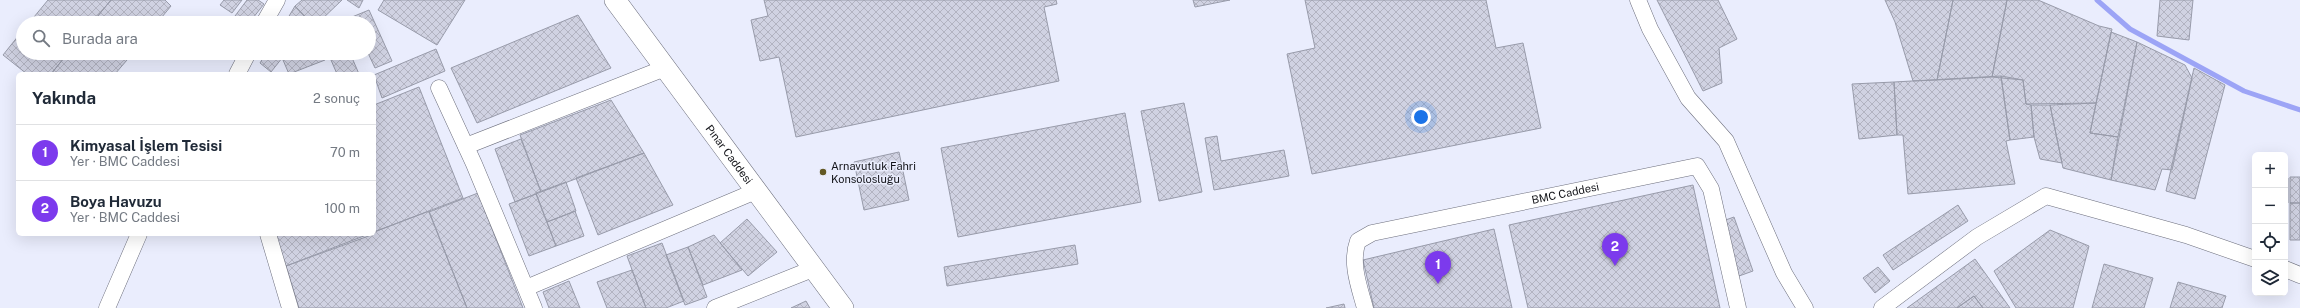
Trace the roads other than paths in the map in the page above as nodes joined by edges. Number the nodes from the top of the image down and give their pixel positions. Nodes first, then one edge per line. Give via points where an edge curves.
1 (276, 0) edge
2 (615, 0) edge
3 (1638, 0) edge
4 (268, 16) edge
5 (244, 60) edge
6 (665, 68) junction
7 (238, 72) edge
8 (439, 88) dead end
9 (466, 146) junction
10 (756, 191) junction
11 (138, 236) edge
12 (269, 236) edge
13 (2252, 258) edge
14 (815, 268) junction
15 (2288, 270) edge
16 (2300, 275) edge
17 (526, 288) junction
18 (107, 308) edge
19 (290, 308) edge
20 (534, 308) edge
21 (715, 308) edge
22 (843, 308) edge
23 (1365, 308) edge
24 (1738, 308) edge
25 (1805, 308) edge
26 (1882, 308) edge

1 - 4 street
2 - 6 main road, Pınar Caddesi
3 - 25 street via 1650,29 1688,98 1726,141 1784,274
5 - 7 street
6 - 9 street
6 - 10 main road, Pınar Caddesi
8 - 9 street
9 - 17 street
10 - 14 main road, Pınar Caddesi
10 - 17 street
11 - 18 street
12 - 19 street
13 - 26 street via 2186,235 2046,196 1977,237
14 - 21 street
14 - 22 main road, Pınar Caddesi
15 - 16 street
17 - 20 street
23 - 24 street, BMC Caddesi via 1354,263 1354,252 1358,241 1372,233 1697,166 1711,188

